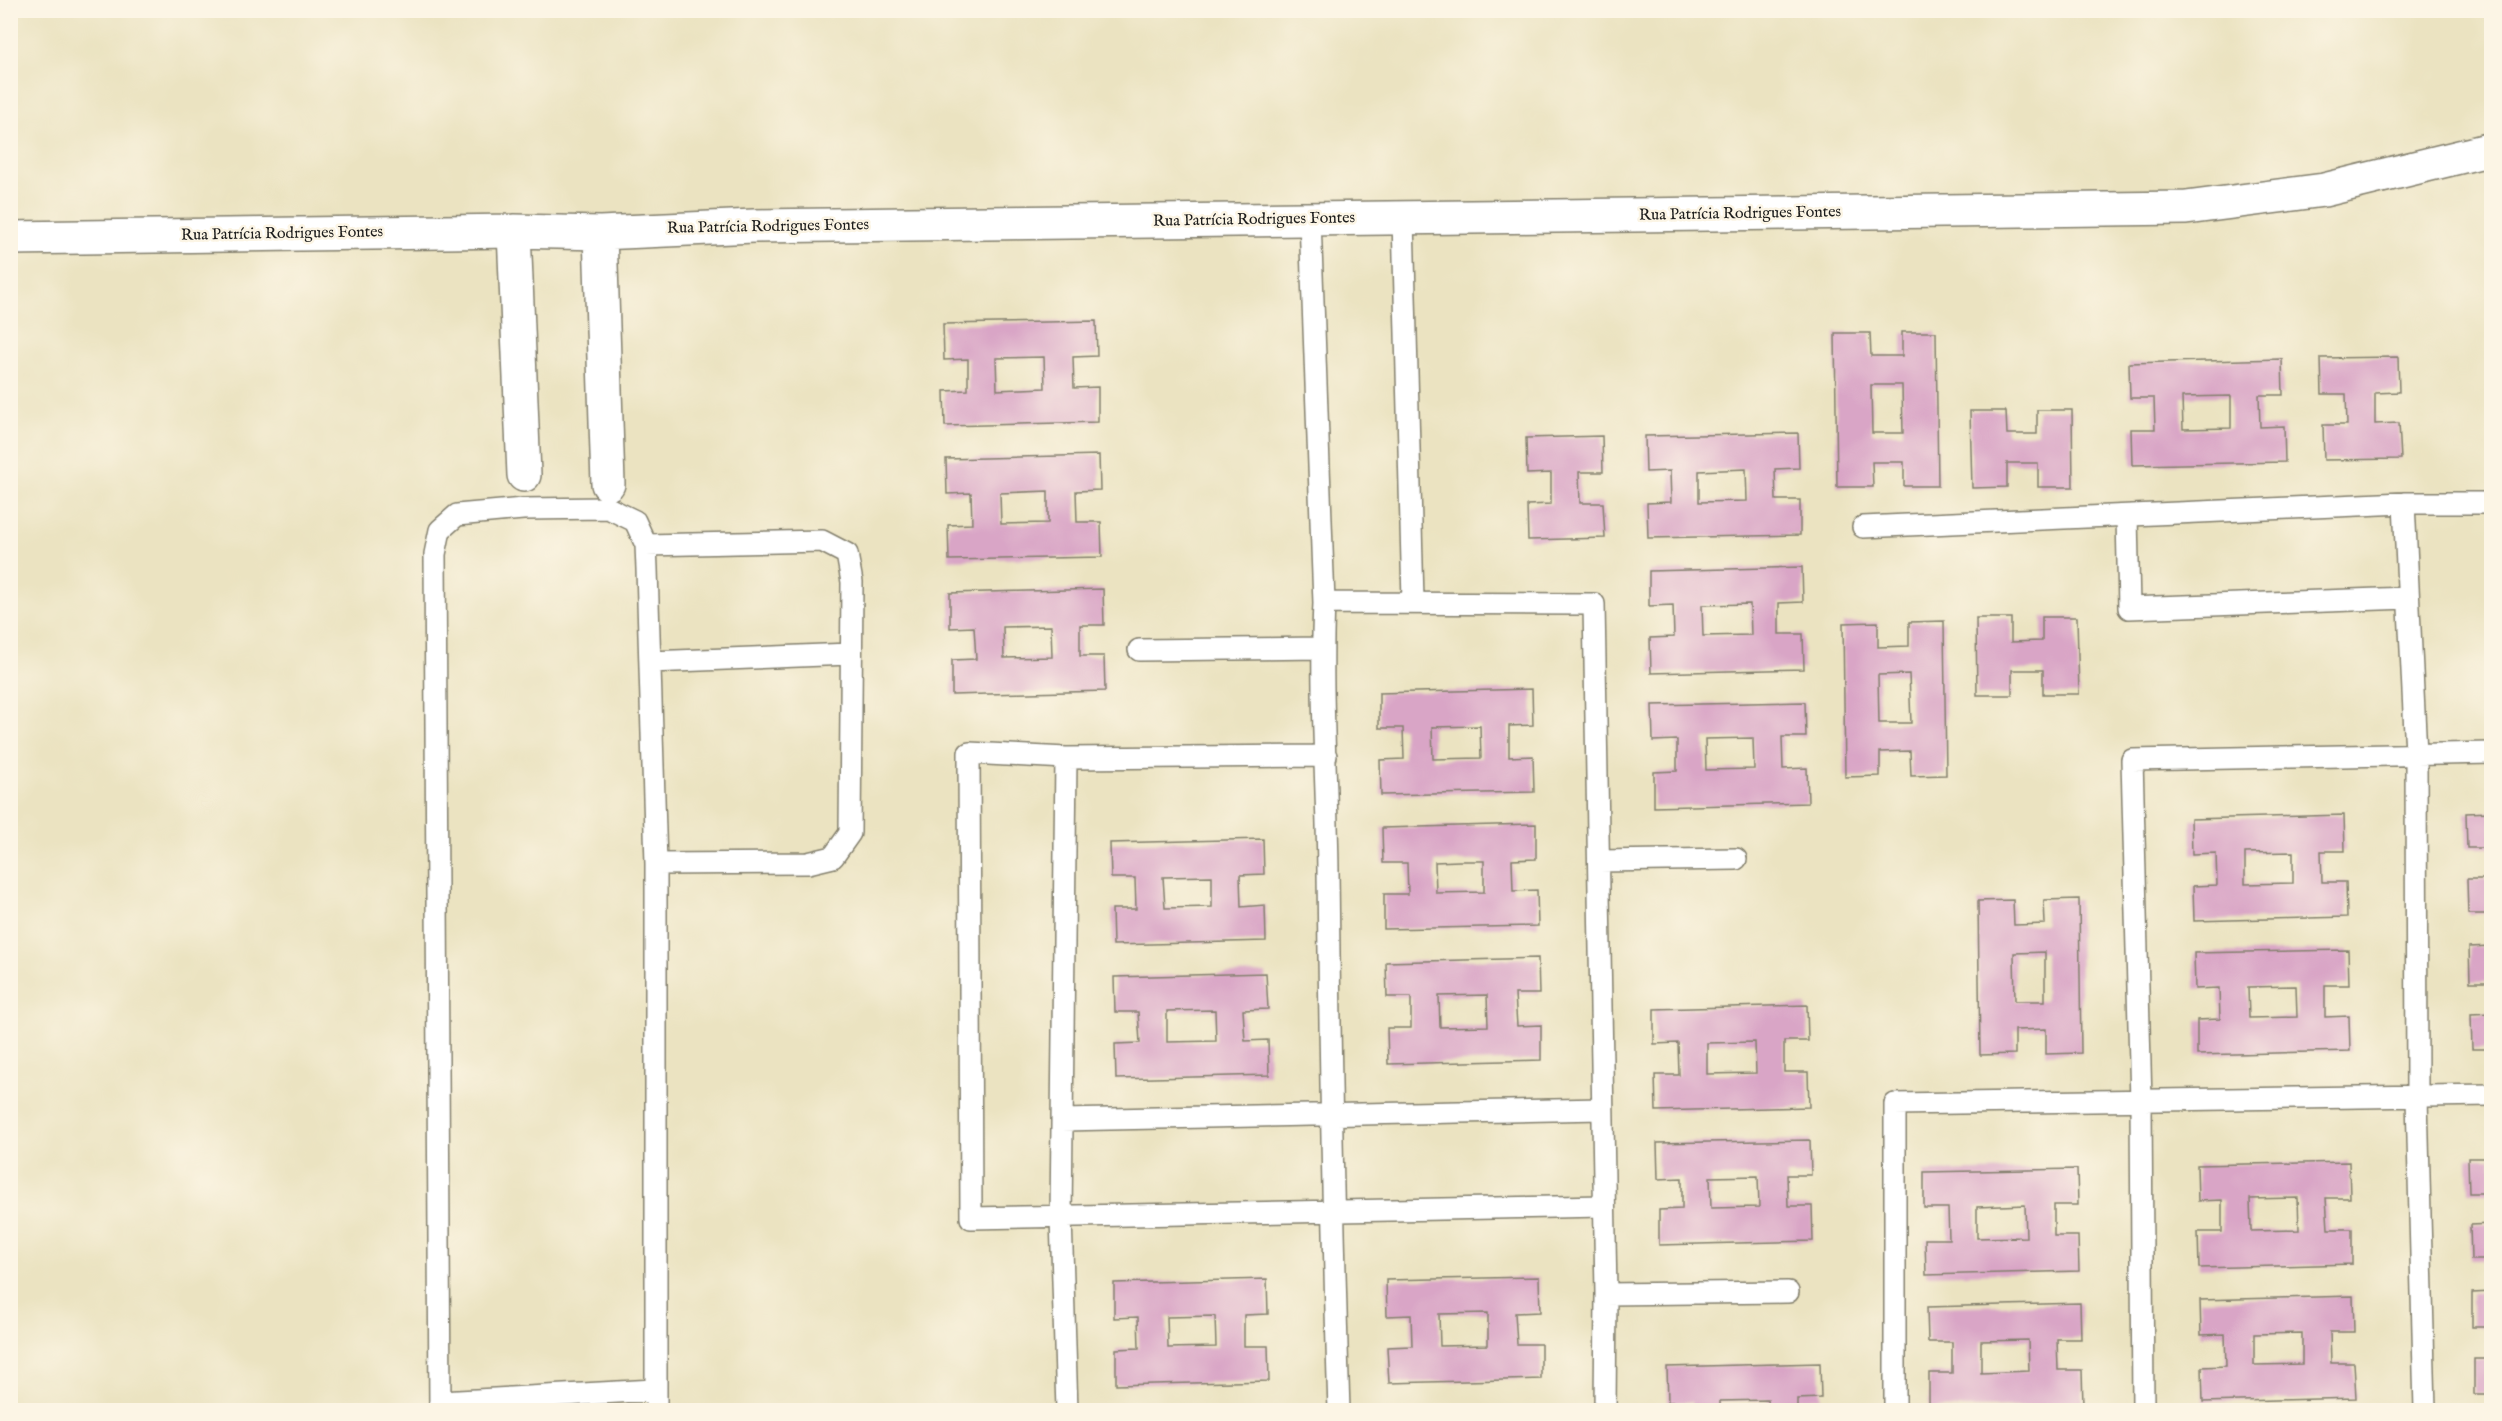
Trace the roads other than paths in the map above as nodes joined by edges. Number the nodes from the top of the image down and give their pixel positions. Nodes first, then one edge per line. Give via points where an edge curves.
1 (2492, 149) edge
2 (1310, 219) junction
3 (1403, 219) junction
4 (514, 231) junction
5 (600, 233) junction
6 (10, 238) edge
7 (524, 475) joint
8 (608, 496) junction
9 (2492, 502) edge
10 (2404, 503) junction
11 (523, 509) junction
12 (2127, 516) junction
13 (1863, 527) dead end
14 (646, 544) junction
15 (2408, 598) junction
16 (1413, 602) junction
17 (1324, 603) junction
18 (1322, 648) junction
19 (1139, 650) dead end
20 (850, 654) junction
21 (650, 662) junction
22 (2492, 753) edge
23 (2416, 754) junction
24 (1326, 756) junction
25 (1066, 758) junction
26 (1736, 859) dead end
27 (1599, 861) junction
28 (656, 864) junction
29 (2492, 1095) edge
30 (2417, 1098) junction
31 (2142, 1102) junction
32 (1602, 1109) junction
33 (1331, 1115) junction
34 (1062, 1120) junction
35 (1604, 1206) junction
36 (1332, 1213) junction
37 (1061, 1217) junction
38 (1788, 1292) dead end
39 (1606, 1294) junction
40 (655, 1400) edge
41 (440, 1406) edge
42 (1066, 1410) edge
43 (1339, 1410) edge
44 (1605, 1410) edge
45 (1895, 1410) edge
46 (2143, 1410) edge
47 (2425, 1410) edge

1 - 3 street, Rua Patrícia Rodrigues Fontes via 2324,190 2186,208
2 - 3 street, Rua Patrícia Rodrigues Fontes
2 - 5 street, Rua Patrícia Rodrigues Fontes via 754,226
2 - 17 lane
3 - 16 lane
4 - 5 street, Rua Patrícia Rodrigues Fontes
4 - 6 street, Rua Patrícia Rodrigues Fontes
4 - 7 street
5 - 8 street
7 - 11 lane
8 - 11 lane
8 - 14 lane via 635,521
9 - 10 lane
10 - 12 lane
10 - 15 lane
11 - 41 lane via 457,515 440,530 435,554
12 - 13 lane
12 - 15 lane via 2129,608
14 - 20 lane via 822,541 847,554 852,582
14 - 21 lane
15 - 23 lane
16 - 17 lane
16 - 27 lane via 1594,604
17 - 18 lane
18 - 19 lane
18 - 24 lane
20 - 21 lane
20 - 28 lane via 850,833 833,857 808,863
21 - 28 lane
22 - 23 lane
23 - 30 lane
23 - 31 lane via 2132,760
24 - 25 lane
24 - 33 lane
25 - 34 lane
25 - 37 lane via 969,753 970,1218
26 - 27 lane
27 - 32 lane
28 - 40 lane
29 - 30 lane
30 - 31 lane
30 - 47 lane
31 - 45 lane via 1895,1104
31 - 46 lane
32 - 33 lane
32 - 35 lane
33 - 34 lane
33 - 36 lane
34 - 37 lane
35 - 36 lane
35 - 39 lane
36 - 37 lane
36 - 43 lane
37 - 42 lane
38 - 39 lane
39 - 44 lane
40 - 41 lane

